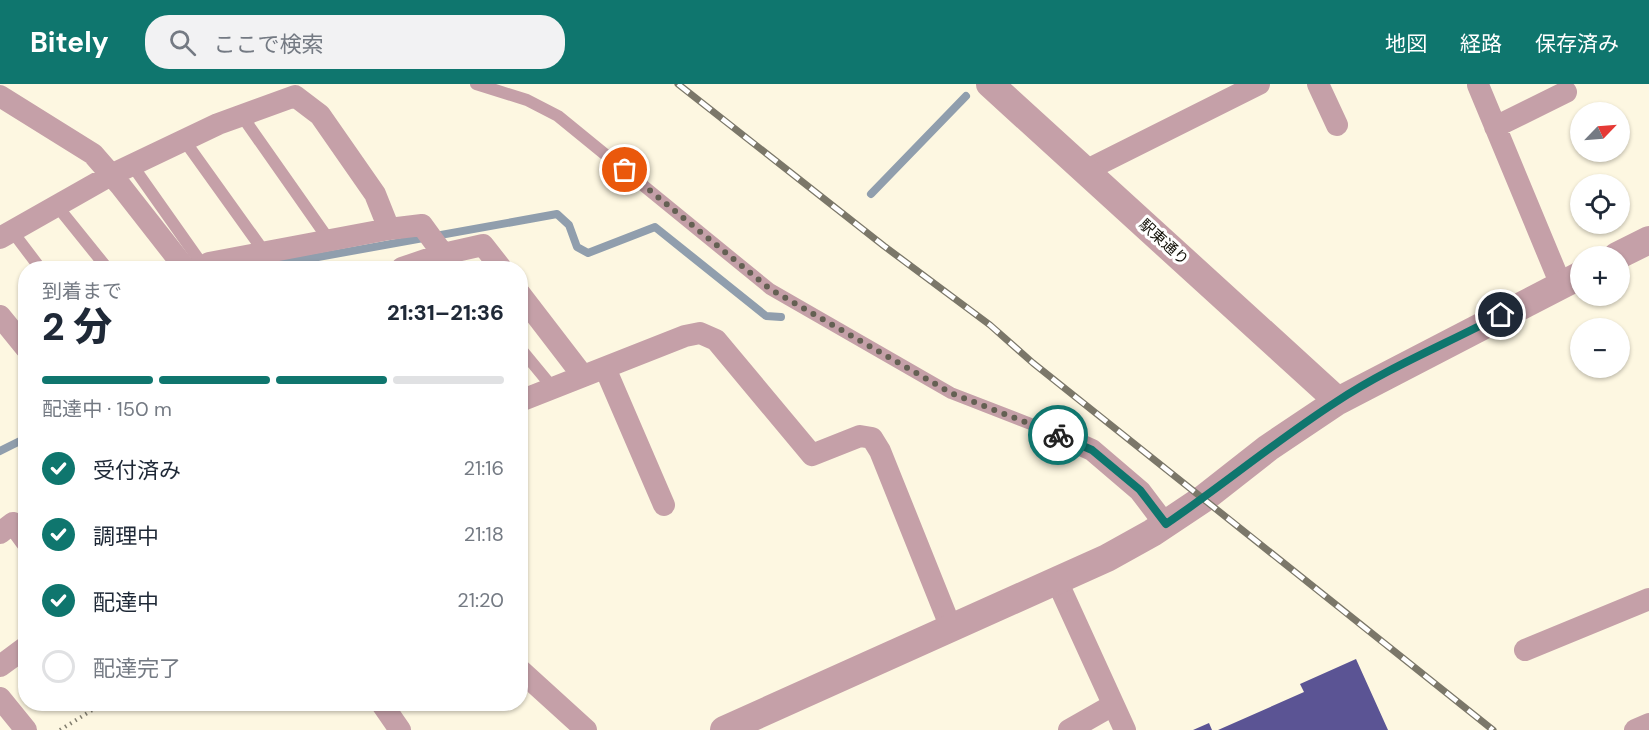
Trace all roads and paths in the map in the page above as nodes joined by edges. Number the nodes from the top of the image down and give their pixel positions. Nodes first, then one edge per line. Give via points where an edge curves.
1 (476, 84) edge
2 (990, 84) edge
3 (1259, 84) edge
4 (1318, 84) edge
5 (1478, 85) edge
6 (1566, 92) dead end
7 (1218, 93) edge
8 (0, 96) edge
9 (242, 116) junction
10 (1337, 125) dead end
11 (1495, 127) junction
12 (184, 140) junction
13 (132, 165) junction
14 (1085, 171) junction
15 (111, 174) junction
16 (57, 206) junction
17 (389, 229) junction
18 (6, 235) edge
19 (329, 240) junction
20 (1649, 240) edge
21 (1630, 250) edge
22 (265, 253) junction
23 (446, 258) edge
24 (33, 261) edge
25 (100, 261) edge
26 (191, 261) edge
27 (193, 261) edge
28 (220, 261) edge
29 (496, 261) edge
30 (1570, 278) edge
31 (1570, 281) edge
32 (528, 304) edge
33 (0, 316) edge
34 (18, 338) edge
35 (528, 357) edge
36 (605, 368) junction
37 (583, 376) junction
38 (554, 388) junction
39 (528, 398) edge
40 (1338, 400) junction
41 (1054, 433) joint
42 (664, 505) dead end
43 (1166, 524) junction
44 (18, 531) edge
45 (0, 533) edge
46 (1057, 581) junction
47 (1649, 599) edge
48 (951, 628) junction
49 (1525, 650) dead end
50 (18, 653) edge
51 (0, 666) edge
52 (528, 677) edge
53 (0, 698) edge
54 (1113, 705) junction
55 (91, 711) edge
56 (387, 711) edge
57 (1649, 724) edge
58 (26, 730) edge
59 (60, 730) edge
60 (400, 730) edge
61 (586, 730) edge
62 (724, 730) edge
63 (1069, 730) edge
64 (1125, 730) edge
65 (1635, 730) edge

1 - 41 lane via 527,100 558,116 770,289 951,393
2 - 14 street, 駅東通り
3 - 7 street
4 - 10 street
5 - 11 street
6 - 11 street
7 - 14 street
8 - 15 street via 93,154
9 - 12 street
9 - 17 street via 295,96 320,115 375,194
9 - 19 lane
11 - 30 street
12 - 13 street
12 - 22 lane
13 - 15 street
13 - 27 lane
14 - 40 street, 駅東通り
15 - 16 street
15 - 26 street
16 - 18 street
16 - 25 lane
17 - 19 street
17 - 23 street via 422,225
18 - 24 lane
19 - 22 street
20 - 21 street
22 - 28 street
23 - 29 street via 483,245
31 - 40 street
32 - 37 street
33 - 34 street
35 - 38 lane
36 - 37 street
36 - 42 street
36 - 48 street via 699,333 716,340 812,454 860,436 872,438
37 - 38 street
38 - 39 street
40 - 43 street
41 - 43 street via 1092,450 1140,490
43 - 46 street
44 - 45 street via 13,524
46 - 48 street
46 - 54 street
47 - 49 street
48 - 62 street
50 - 51 street
52 - 61 street
53 - 58 street
54 - 63 street
54 - 64 street
55 - 59 path
56 - 60 street
57 - 65 street

